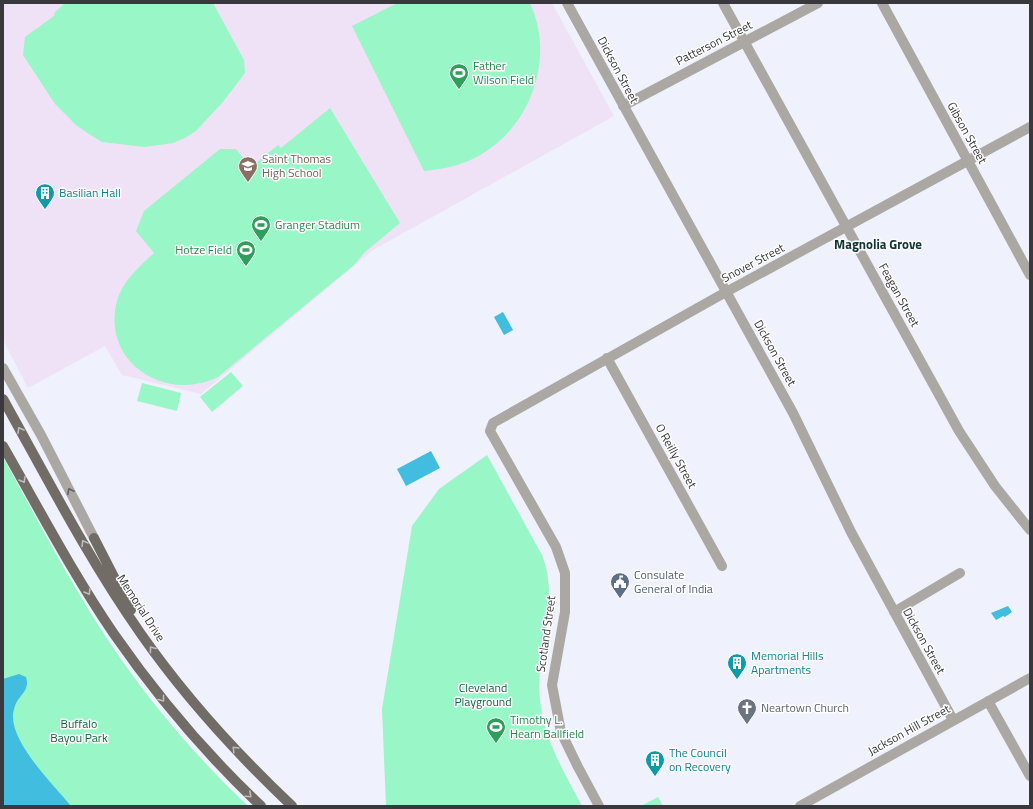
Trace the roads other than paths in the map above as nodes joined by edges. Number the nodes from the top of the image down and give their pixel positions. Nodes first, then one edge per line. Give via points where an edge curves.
1 (567, 3) edge
2 (723, 3) edge
3 (818, 3) edge
4 (882, 3) edge
5 (744, 43) junction
6 (623, 106) junction
7 (1030, 127) edge
8 (967, 161) junction
9 (847, 227) junction
10 (1030, 275) edge
11 (726, 292) junction
12 (607, 358) junction
13 (3, 368) edge
14 (3, 399) edge
15 (490, 426) joint
16 (3, 446) edge
17 (1030, 530) edge
18 (94, 538) joint
19 (722, 566) dead end
20 (960, 573) dead end
21 (894, 612) junction
22 (142, 636) junction
23 (1030, 678) edge
24 (988, 701) junction
25 (953, 720) junction
26 (1030, 776) edge
27 (261, 806) edge
28 (292, 806) edge
29 (599, 806) edge
30 (800, 806) edge

1 - 6 street, Dickson Street
2 - 5 street, Feagan Street
3 - 5 street, Patterson Street
4 - 8 street, Gibson Street
5 - 6 street, Patterson Street
5 - 9 street, Feagan Street
6 - 11 street, Dickson Street
7 - 8 street, Snover Street
8 - 9 street, Snover Street
8 - 10 street, Gibson Street
9 - 11 street, Snover Street
9 - 17 street, Feagan Street via 959,431 995,486
11 - 12 street, Snover Street
11 - 21 street, Dickson Street via 793,413 850,532
12 - 15 street, Snover Street
12 - 19 street, O Reilly Street
18 -> 13 street
22 -> 14 main road, Memorial Drive via 83,541
15 - 29 street, Scotland Street via 490,431 556,547 565,573 565,612 552,685 561,732
16 -> 27 main road via 88,593 139,669 212,757
18 - 22 main road
20 - 21 street
21 - 25 street, Dickson Street
28 -> 22 main road, Memorial Drive via 232,747 189,698
23 - 24 street, Jackson Hill Street
24 - 25 street, Jackson Hill Street
24 - 26 street
25 - 30 street, Jackson Hill Street

